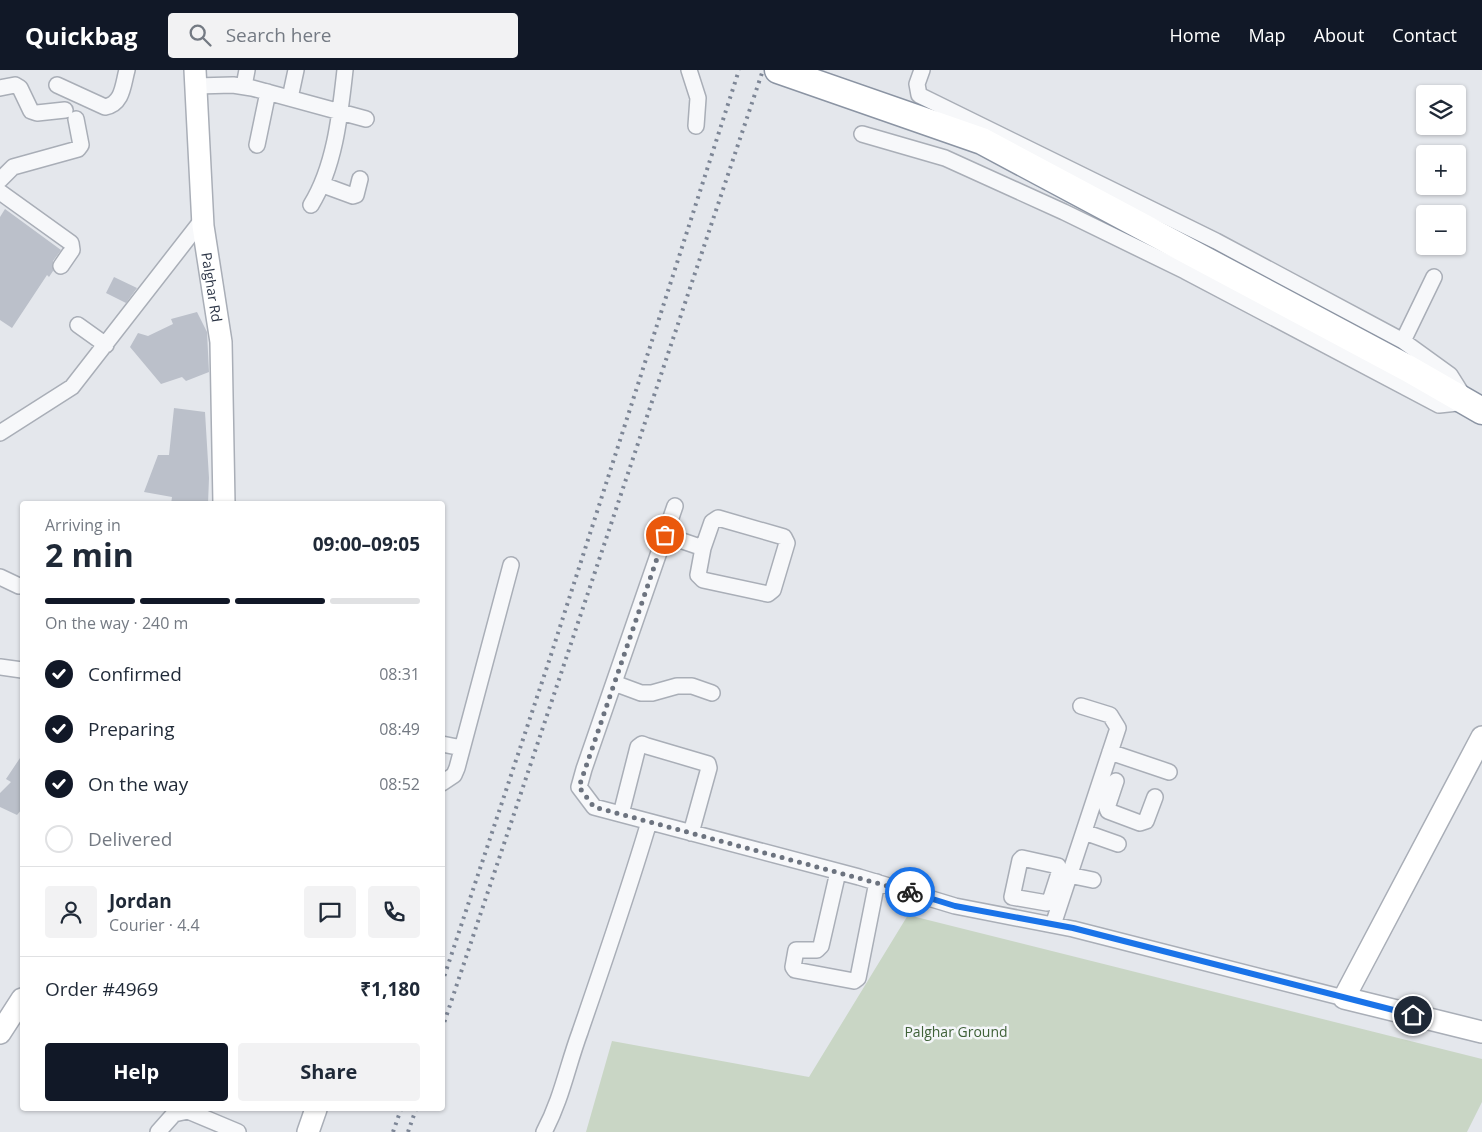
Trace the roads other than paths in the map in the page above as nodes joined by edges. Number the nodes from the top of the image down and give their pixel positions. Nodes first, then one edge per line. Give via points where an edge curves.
1 (127, 70) edge
2 (247, 70) edge
3 (296, 70) edge
4 (345, 70) edge
5 (689, 70) edge
6 (778, 70) edge
7 (922, 70) edge
8 (195, 78) edge
9 (57, 85) dead end
10 (244, 86) junction
11 (0, 88) edge
12 (268, 92) junction
13 (290, 98) junction
14 (340, 112) junction
15 (366, 119) dead end
16 (696, 126) dead end
17 (862, 134) dead end
18 (257, 145) dead end
19 (0, 180) edge
20 (360, 180) dead end
21 (323, 186) junction
22 (2, 197) edge
23 (311, 205) dead end
24 (202, 220) junction
25 (61, 266) dead end
26 (1434, 277) dead end
27 (78, 325) dead end
28 (1403, 341) junction
29 (106, 345) junction
30 (1474, 407) edge
31 (0, 433) edge
32 (224, 501) edge
33 (675, 506) dead end
34 (665, 535) junction
35 (703, 548) junction
36 (510, 565) dead end
37 (0, 576) edge
38 (19, 586) dead end
39 (0, 667) edge
40 (20, 670) edge
41 (614, 683) junction
42 (712, 693) dead end
43 (1081, 706) dead end
44 (1482, 737) edge
45 (445, 745) edge
46 (462, 748) junction
47 (1110, 752) junction
48 (1169, 772) dead end
49 (1116, 780) dead end
50 (445, 781) edge
51 (1104, 793) junction
52 (1155, 797) dead end
53 (621, 814) junction
54 (649, 822) junction
55 (1084, 832) junction
56 (691, 833) junction
57 (1118, 844) dead end
58 (838, 872) junction
59 (1064, 874) junction
60 (1093, 880) dead end
61 (877, 882) junction
62 (1053, 925) junction
63 (1344, 998) junction
64 (20, 1002) edge
65 (1482, 1032) edge
66 (0, 1033) edge
67 (315, 1111) edge
68 (158, 1132) edge
69 (238, 1132) edge
70 (308, 1132) edge
71 (544, 1132) edge

1 - 9 street via 119,99 111,106
2 - 10 street
3 - 13 street
4 - 14 street
5 - 16 street via 698,98
6 - 30 highway via 982,141 1409,368
7 - 28 street via 917,84 919,95 1216,241
8 - 10 street
8 - 24 main road, Palghar Rd
10 - 12 street
11 - 19 street via 15,85 20,88 31,111 70,115 81,145 78,149 13,167
12 - 13 street
12 - 18 street
13 - 14 street
14 - 15 street
14 - 21 street
17 - 30 street via 945,158 1064,212 1185,271 1439,405
20 - 21 street via 353,196
21 - 23 street
22 - 25 street via 71,243 72,250
24 - 29 street
24 - 32 main road, Palghar Rd via 221,342
26 - 28 street
27 - 29 street
28 - 30 street via 1450,375
29 - 31 street via 72,387
33 - 34 street
34 - 35 street
34 - 41 street
35 - 35 street via 712,522 718,518 784,537 787,543 773,590 768,594 703,580 698,575
36 - 46 street
37 - 38 street
39 - 40 street
41 - 42 street via 641,693 677,686 692,686
41 - 53 street via 579,787 594,807
43 - 47 street via 1110,715 1116,721 1118,728
44 - 63 main road
45 - 46 street
46 - 50 street via 454,775
47 - 48 street
47 - 51 street
49 - 51 street
51 - 52 street via 1108,811 1140,823 1146,821
51 - 55 street
53 - 54 street
53 - 56 street via 638,747 642,744 708,764
54 - 56 street
54 - 71 street via 578,1035 558,1106
55 - 57 street
55 - 59 street
56 - 58 street
58 - 61 street
58 - 61 street via 821,946 817,950 796,950 795,970 858,978
59 - 60 street
59 - 62 street
61 - 62 street via 955,906
62 - 63 street
63 - 65 main road
64 - 66 main road
67 - 70 main road
68 - 69 street via 174,1114 188,1111

